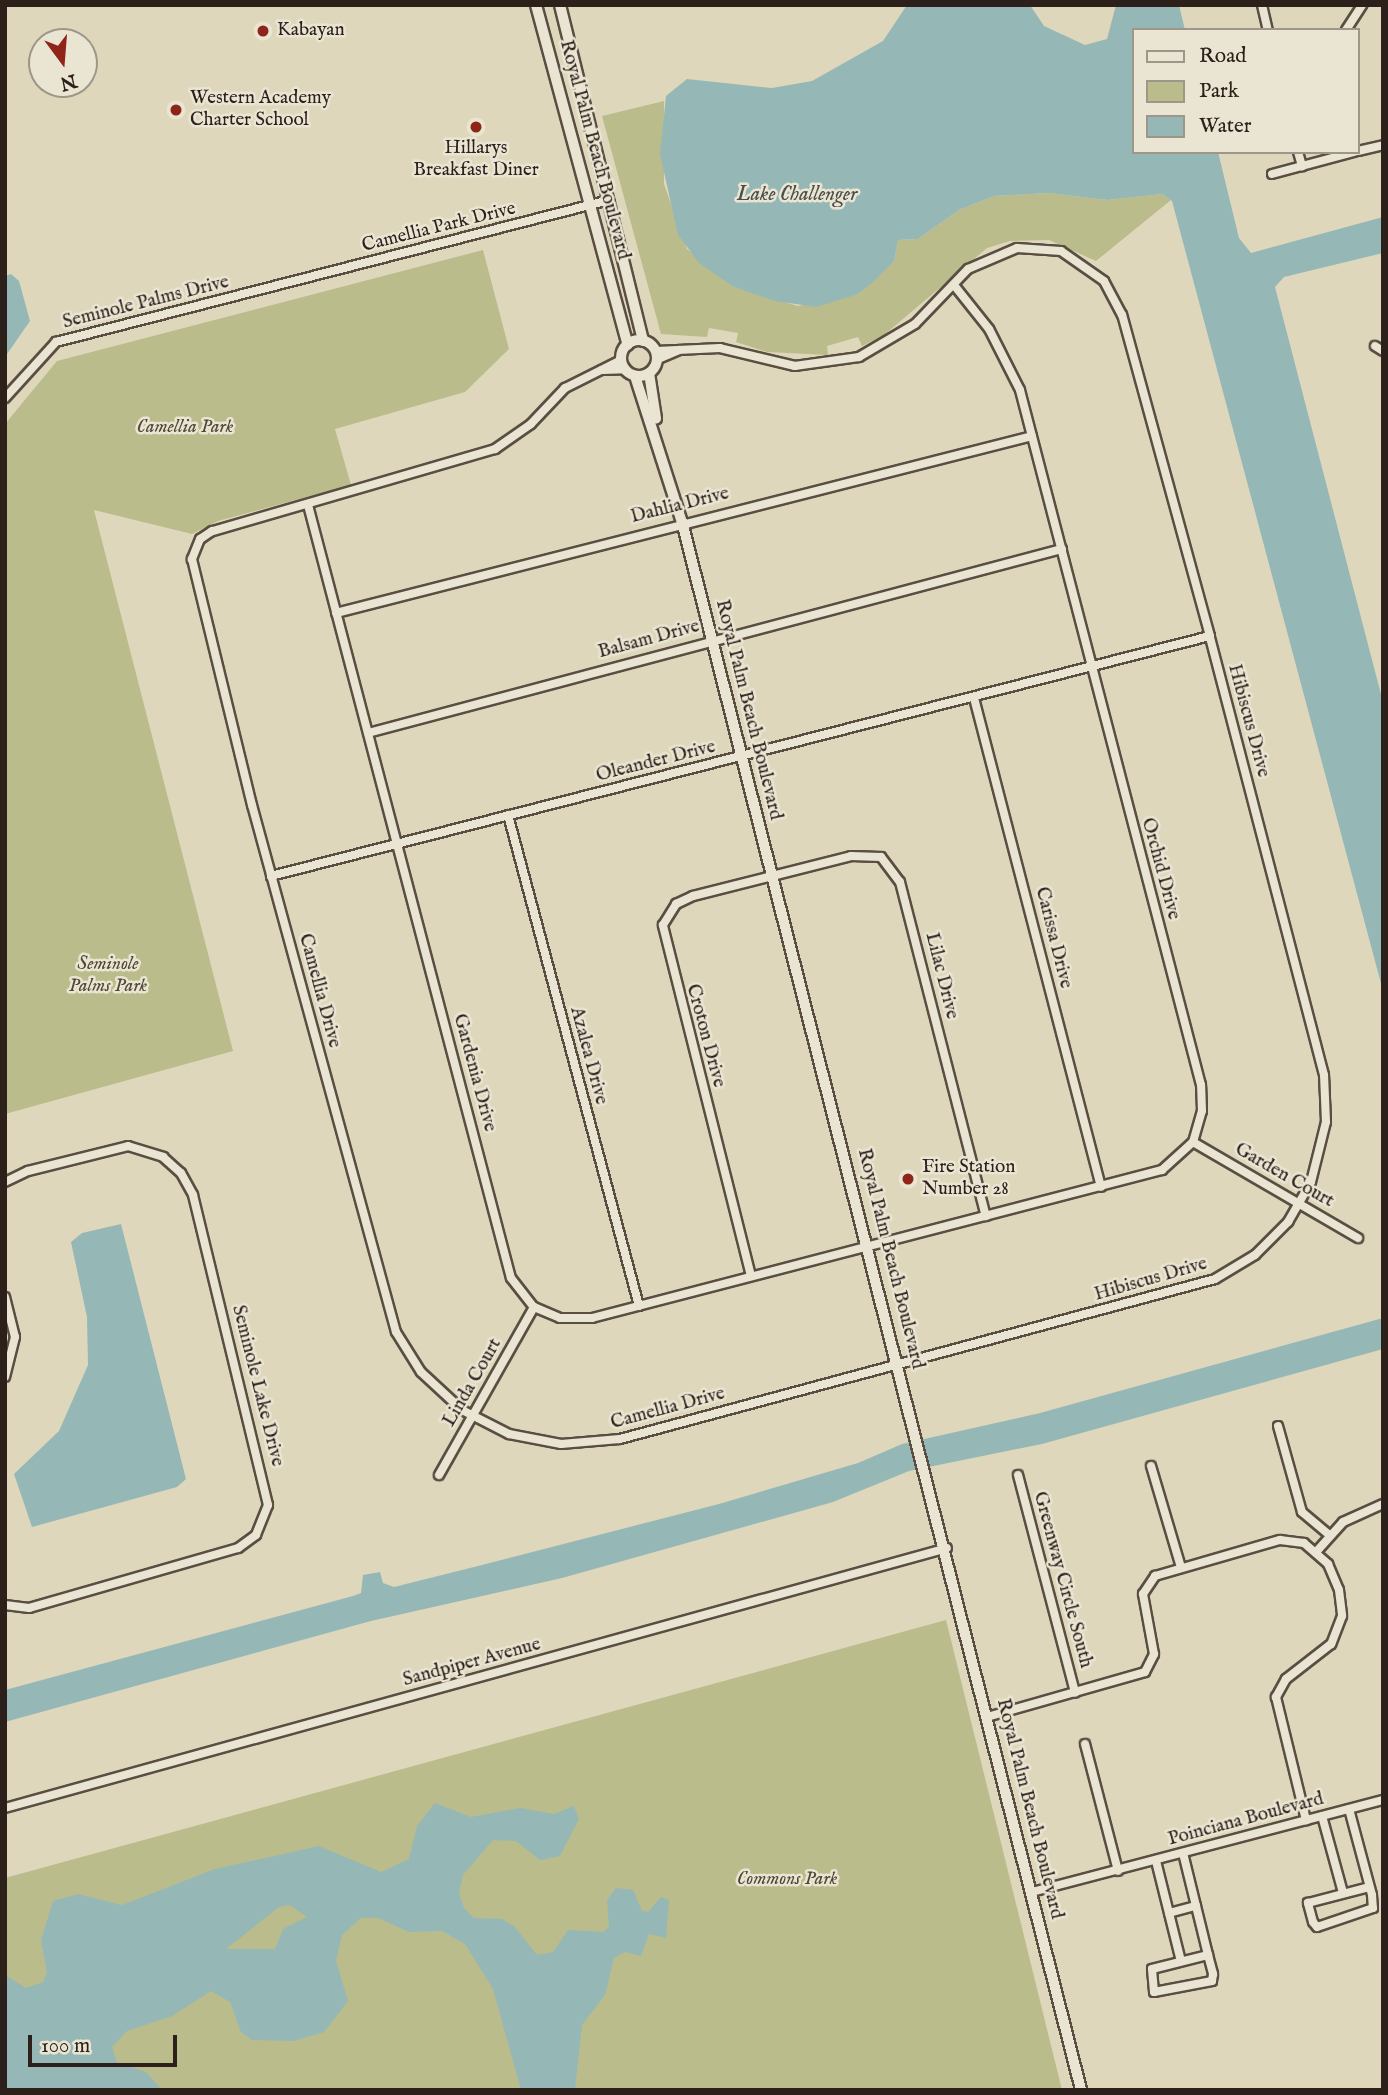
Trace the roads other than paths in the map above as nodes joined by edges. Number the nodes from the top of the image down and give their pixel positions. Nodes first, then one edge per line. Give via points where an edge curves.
1 (536, 5) edge
2 (560, 5) edge
3 (1262, 5) edge
4 (1362, 5) edge
5 (1268, 28) edge
6 (1347, 28) edge
7 (1383, 145) edge
8 (1360, 151) edge
9 (1299, 154) edge
10 (1348, 154) edge
11 (1302, 166) junction
12 (1272, 174) dead end
13 (609, 200) junction
14 (592, 205) junction
15 (954, 285) junction
16 (276, 286) joint
17 (643, 341) junction
18 (628, 345) junction
19 (657, 355) junction
20 (623, 364) junction
21 (649, 373) junction
22 (635, 376) junction
23 (5, 398) edge
24 (1032, 436) junction
25 (660, 439) junction
26 (308, 505) junction
27 (682, 522) junction
28 (1062, 549) junction
29 (337, 613) junction
30 (1210, 636) junction
31 (712, 639) junction
32 (1091, 667) junction
33 (975, 698) junction
34 (368, 733) junction
35 (742, 758) junction
36 (508, 815) junction
37 (397, 844) junction
38 (271, 876) junction
39 (773, 876) junction
40 (1193, 1142) junction
41 (5, 1182) edge
42 (1101, 1187) junction
43 (1301, 1203) junction
44 (986, 1216) junction
45 (1358, 1238) dead end
46 (869, 1245) junction
47 (751, 1276) junction
48 (5, 1297) edge
49 (639, 1306) junction
50 (534, 1307) junction
51 (899, 1364) junction
52 (5, 1377) edge
53 (472, 1417) junction
54 (1278, 1426) dead end
55 (1152, 1466) dead end
56 (439, 1475) dead end
57 (1018, 1475) dead end
58 (1383, 1504) edge
59 (1329, 1535) junction
60 (947, 1548) junction
61 (1317, 1551) junction
62 (1181, 1567) junction
63 (5, 1605) edge
64 (1075, 1693) junction
65 (987, 1717) junction
66 (1085, 1744) dead end
67 (1383, 1800) edge
68 (5, 1808) edge
69 (1349, 1809) junction
70 (1322, 1816) junction
71 (1306, 1820) junction
72 (1183, 1853) junction
73 (1156, 1861) junction
74 (1118, 1871) junction
75 (1369, 1886) junction
76 (1032, 1892) junction
77 (1343, 1893) junction
78 (1196, 1906) junction
79 (1169, 1913) junction
80 (1208, 1955) junction
81 (1181, 1961) junction
82 (1081, 2090) edge

1 - 14 street, Royal Palm Beach Boulevard
2 - 13 street, Royal Palm Beach Boulevard
3 - 5 street
4 - 6 street
7 - 8 street
9 - 11 street
10 - 11 street
11 - 12 street
13 - 14 street, Camellia Park Drive
13 - 17 street, Royal Palm Beach Boulevard
14 - 16 street, Camellia Park Drive
14 - 18 street, Royal Palm Beach Boulevard
15 - 19 street, Hibiscus Drive via 895,339 840,362 779,365 720,348
15 - 24 street, Orchid Drive via 1011,365
15 - 30 street, Hibiscus Drive via 985,258 1031,247 1074,257 1104,281 1122,315
16 - 23 street, Seminole Palms Drive via 56,342
17 - 18 street
17 - 19 street
18 - 20 street
19 - 21 street
20 - 22 street
20 - 26 street, Camellia Drive via 592,372 565,388 531,424 495,449
21 - 22 street
21 - 25 street, Royal Palm Beach Boulevard
22 - 25 street, Royal Palm Beach Boulevard
24 - 27 street, Dahlia Drive
24 - 28 street, Orchid Drive
25 - 27 street, Royal Palm Beach Boulevard
26 - 29 street, Gardenia Drive
26 - 38 street, Camellia Drive via 212,531 200,539 192,559
27 - 29 street, Dahlia Drive
27 - 31 street, Royal Palm Beach Boulevard
28 - 31 street, Balsam Drive
28 - 32 street, Orchid Drive
29 - 34 street, Gardenia Drive
30 - 32 street, Oleander Drive
30 - 43 street, Hibiscus Drive via 1324,1075 1323,1145
31 - 34 street, Balsam Drive
31 - 35 street, Royal Palm Beach Boulevard
32 - 33 street, Oleander Drive
32 - 40 street, Orchid Drive via 1201,1085 1202,1111
33 - 35 street, Oleander Drive
33 - 42 street, Carissa Drive
34 - 37 street, Gardenia Drive
35 - 36 street, Oleander Drive
35 - 39 street, Royal Palm Beach Boulevard
36 - 37 street, Oleander Drive
36 - 49 street, Azalea Drive
37 - 38 street, Oleander Drive
37 - 50 street, Gardenia Drive via 511,1278
38 - 53 street, Camellia Drive via 390,1317 421,1372
39 - 44 street, Lilac Drive via 867,854 893,867
39 - 46 street, Royal Palm Beach Boulevard
39 - 47 street, Croton Drive via 693,896 676,904 663,925
40 - 42 street via 1162,1170
40 - 43 street, Garden Court
41 - 63 street, Seminole Lake Drive via 28,1171 128,1146 163,1157 181,1173 193,1195 268,1505 256,1535 238,1548 29,1608
42 - 44 street
43 - 45 street, Garden Court
43 - 51 street, Hibiscus Drive via 1255,1255 1215,1279
44 - 46 street
46 - 47 street
46 - 51 street, Royal Palm Beach Boulevard
47 - 49 street
48 - 52 street via 15,1337
49 - 50 street via 576,1320
50 - 53 street, Linda Court
51 - 53 street, Camellia Drive via 604,1442 532,1440
51 - 60 street, Royal Palm Beach Boulevard
53 - 56 street, Linda Court
54 - 59 street via 1302,1512
55 - 62 street
57 - 64 street, Greenway Circle South
58 - 59 street via 1356,1514
59 - 61 street
60 - 65 street, Royal Palm Beach Boulevard
60 - 68 street, Sandpiper Avenue
61 - 62 street via 1280,1540
61 - 71 street via 1339,1590 1340,1630 1325,1650 1286,1679 1275,1704
62 - 64 street via 1155,1576 1143,1594 1154,1654 1149,1667 1139,1676
64 - 65 street
65 - 76 street, Royal Palm Beach Boulevard
66 - 74 street
67 - 69 street, Poinciana Boulevard
69 - 70 street, Poinciana Boulevard
69 - 75 street
70 - 71 street, Poinciana Boulevard
70 - 77 street
71 - 72 street, Poinciana Boulevard
72 - 73 street, Poinciana Boulevard
72 - 78 street
73 - 74 street, Poinciana Boulevard
73 - 79 street
74 - 76 street, Poinciana Boulevard
75 - 77 street
75 - 77 street via 1369,1914 1317,1927 1308,1903
76 - 82 street, Royal Palm Beach Boulevard
78 - 79 street
78 - 80 street
79 - 81 street
80 - 81 street
80 - 81 street via 1212,1981 1154,1992 1153,1969

